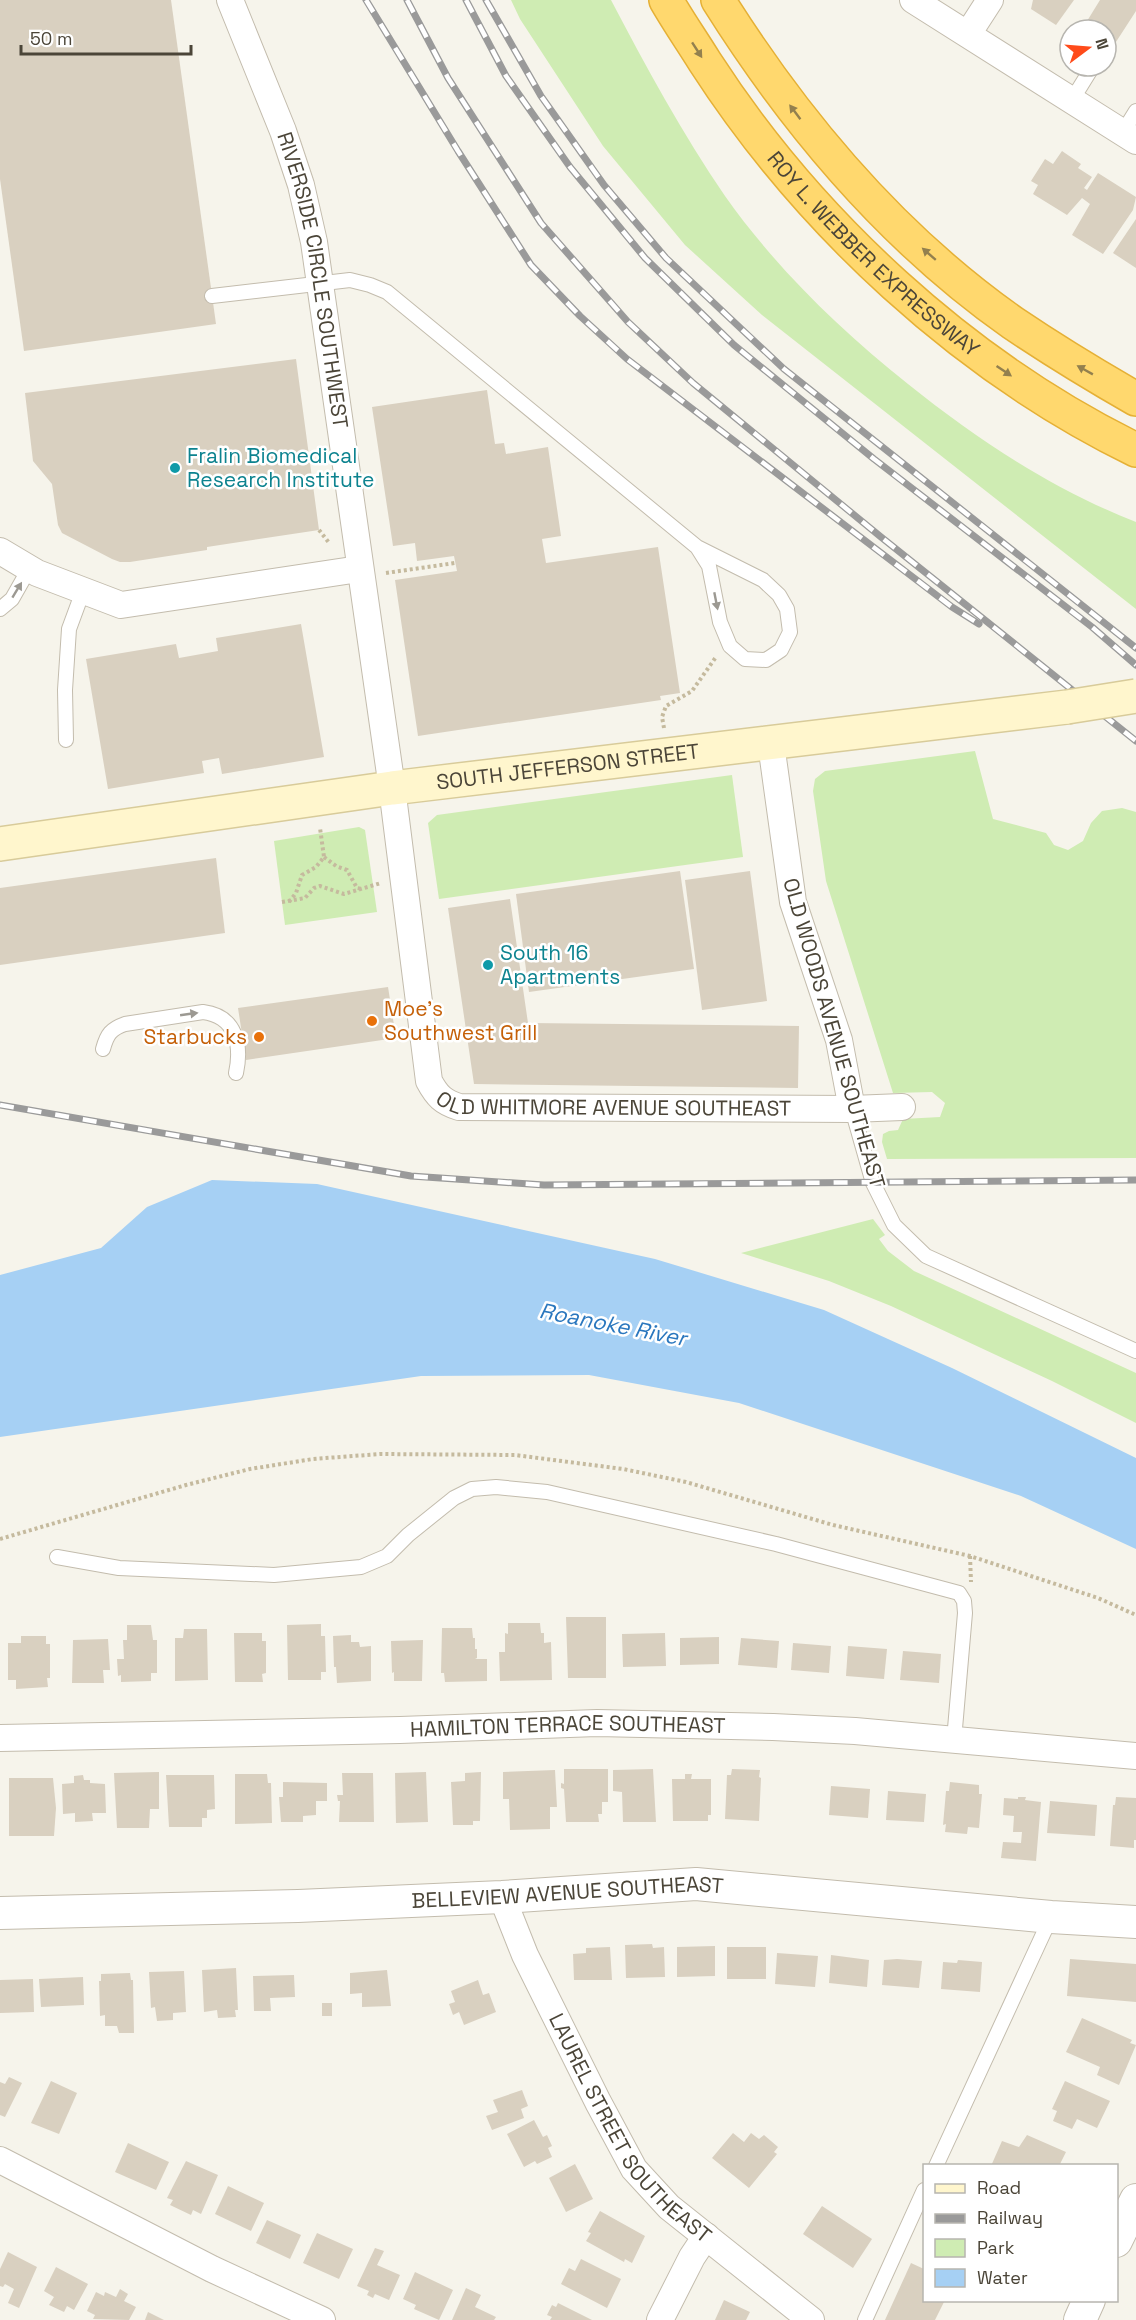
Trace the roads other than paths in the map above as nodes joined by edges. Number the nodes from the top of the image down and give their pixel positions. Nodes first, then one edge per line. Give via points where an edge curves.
1 (230, 0) edge
2 (666, 0) edge
3 (718, 0) edge
4 (913, 0) edge
5 (990, 0) edge
6 (968, 34) junction
7 (1086, 78) edge
8 (1072, 100) junction
9 (1132, 128) edge
10 (320, 283) junction
11 (212, 296) dead end
12 (1136, 399) edge
13 (1136, 450) edge
14 (697, 547) junction
15 (0, 551) edge
16 (29, 569) junction
17 (359, 570) junction
18 (83, 591) junction
19 (0, 609) edge
20 (1136, 696) edge
21 (66, 740) dead end
22 (771, 744) junction
23 (392, 788) junction
24 (0, 844) edge
25 (103, 1049) dead end
26 (236, 1073) dead end
27 (902, 1107) dead end
28 (852, 1109) junction
29 (1136, 1351) edge
30 (57, 1557) dead end
31 (0, 1738) edge
32 (954, 1740) junction
33 (1136, 1756) edge
34 (502, 1897) junction
35 (0, 1913) edge
36 (1051, 1917) junction
37 (1136, 1922) edge
38 (0, 2160) edge
39 (937, 2164) edge
40 (923, 2192) edge
41 (1136, 2199) edge
42 (705, 2236) junction
43 (1118, 2237) edge
44 (1089, 2302) edge
45 (322, 2320) edge
46 (660, 2320) edge
47 (810, 2320) edge
48 (865, 2320) edge
49 (1080, 2320) edge

1 - 10 street, RIVERSIDE CIRCLE SOUTHWEST via 302,185
2 -> 13 highway, ROY L. WEBBER EXPRESSWAY via 725,93 768,151 870,261 930,315 993,363 1055,405
12 -> 3 highway, ROY L. WEBBER EXPRESSWAY via 1075,365 1011,321 908,236 798,117
4 - 6 street
5 - 6 street
6 - 8 street
7 - 8 lane
8 - 9 street
10 - 11 lane
10 - 14 lane via 350,280 387,292
10 - 17 street, RIVERSIDE CIRCLE SOUTHWEST
14 -> 14 lane via 709,566 720,622 730,646 745,659 765,660 781,650 790,632 787,609 779,595 763,580
15 - 16 street
16 - 18 street
19 -> 16 lane via 12,599
17 - 18 street via 121,605
17 - 23 street, RIVERSIDE CIRCLE SOUTHWEST
18 - 21 lane via 69,629
20 - 22 main road, SOUTH JEFFERSON STREET, bridge
22 - 23 main road, SOUTH JEFFERSON STREET
22 - 28 street, OLD WOODS AVENUE SOUTHEAST via 793,902 839,1040
23 - 24 main road, SOUTH JEFFERSON STREET
23 - 28 street, OLD WHITMORE AVENUE SOUTHEAST via 429,1081 446,1103 459,1107
25 -> 26 lane via 107,1035 125,1024 216,1013 226,1020 237,1043
27 - 28 street
28 - 29 lane, OLD WOODS AVENUE SOUTHEAST via 873,1183 894,1225 926,1256
30 - 32 lane via 119,1568 274,1575 362,1567 387,1556 453,1498 472,1489 547,1492 776,1544 959,1593 965,1613
31 - 32 street, HAMILTON TERRACE SOUTHEAST via 597,1723 773,1727
32 - 33 street, HAMILTON TERRACE SOUTHEAST
34 - 35 street, BELLEVIEW AVENUE SOUTHEAST
34 - 36 street, BELLEVIEW AVENUE SOUTHEAST via 696,1884
34 - 42 street, LAUREL STREET SOUTHEAST via 525,1955 634,2169 669,2207
36 - 37 street, BELLEVIEW AVENUE SOUTHEAST
36 - 39 lane
38 - 45 street via 212,2269
40 - 48 lane
41 - 43 street
42 - 46 street
42 - 47 street, LAUREL STREET SOUTHEAST
44 - 49 street

